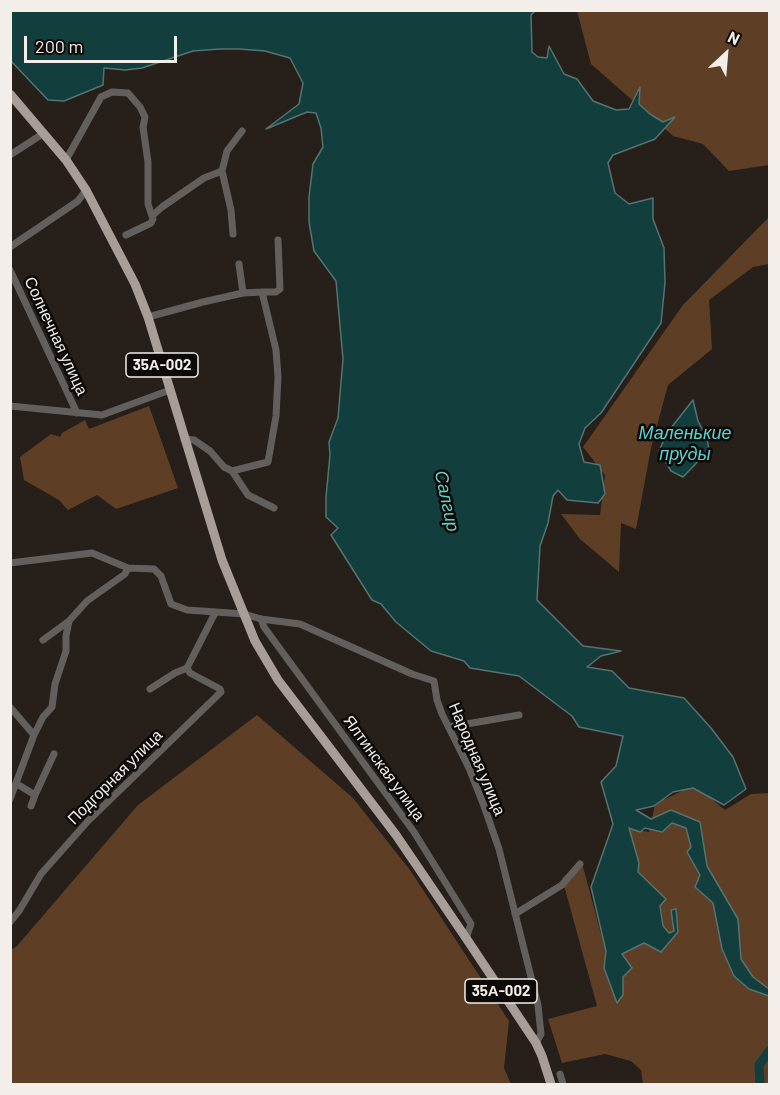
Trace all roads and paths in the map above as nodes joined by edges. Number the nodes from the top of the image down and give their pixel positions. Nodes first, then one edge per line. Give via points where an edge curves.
1 (10, 94) edge
2 (242, 130) dead end
3 (44, 133) junction
4 (10, 155) edge
5 (66, 160) junction
6 (222, 171) junction
7 (86, 190) junction
8 (152, 216) junction
9 (232, 234) dead end
10 (126, 235) dead end
11 (278, 240) dead end
12 (10, 247) edge
13 (239, 264) dead end
14 (10, 270) edge
15 (262, 292) junction
16 (243, 293) junction
17 (148, 317) junction
18 (170, 390) junction
19 (10, 406) edge
20 (77, 413) junction
21 (184, 439) junction
22 (232, 471) junction
23 (274, 508) dead end
24 (10, 563) edge
25 (128, 568) junction
26 (215, 613) junction
27 (244, 614) junction
28 (261, 619) junction
29 (69, 621) junction
30 (43, 640) dead end
31 (187, 668) junction
32 (150, 689) dead end
33 (10, 707) edge
34 (519, 715) dead end
35 (449, 727) junction
36 (34, 735) junction
37 (54, 754) dead end
38 (17, 784) junction
39 (35, 795) junction
40 (10, 799) edge
41 (31, 806) dead end
42 (580, 864) dead end
43 (515, 914) junction
44 (10, 922) edge
45 (466, 938) junction
46 (536, 1043) junction
47 (560, 1074) dead end
48 (551, 1084) edge
49 (563, 1084) edge

1 - 3 main road, 35А-002
2 - 6 street via 227,151
3 - 4 street
3 - 5 main road, 35А-002
5 - 7 main road, 35А-002
5 - 8 street via 101,97 112,92 128,93 145,117 148,204
6 - 8 street via 204,178
6 - 9 street
7 - 12 street via 78,201
7 - 17 main road, 35А-002
8 - 10 street via 152,223
11 - 15 street via 280,289
13 - 16 street
14 - 20 street, Солнечная улица
15 - 16 street
15 - 22 street via 276,350 276,416 268,462
16 - 17 street
17 - 18 main road, 35А-002
18 - 20 street via 102,415
18 - 21 main road, 35А-002
19 - 20 street
21 - 22 street via 194,440
21 - 27 main road, 35А-002 via 222,560
22 - 23 street via 248,495
24 - 25 street via 93,553
25 - 26 street, Народная улица via 159,572 171,604
25 - 29 street
26 - 27 street, Народная улица
26 - 31 street
27 - 28 street, Народная улица
27 - 45 main road, 35А-002 via 278,680 396,835
28 - 35 street, Народная улица via 300,624 434,681 436,700
28 - 45 street, Ялтинская улица via 414,832 471,924
29 - 30 street
29 - 36 street via 52,707
31 - 32 street
31 - 44 street, Подгорная улица via 190,674 221,692 88,821 41,874
33 - 36 street
34 - 35 street
35 - 43 street, Народная улица via 484,806
36 - 38 street
37 - 39 street
38 - 39 street
38 - 40 street
39 - 41 street
42 - 43 street via 562,885
43 - 46 street, Народная улица via 538,1005 542,1034
45 - 46 main road, 35А-002
46 - 48 main road, 35А-002
47 - 49 street

